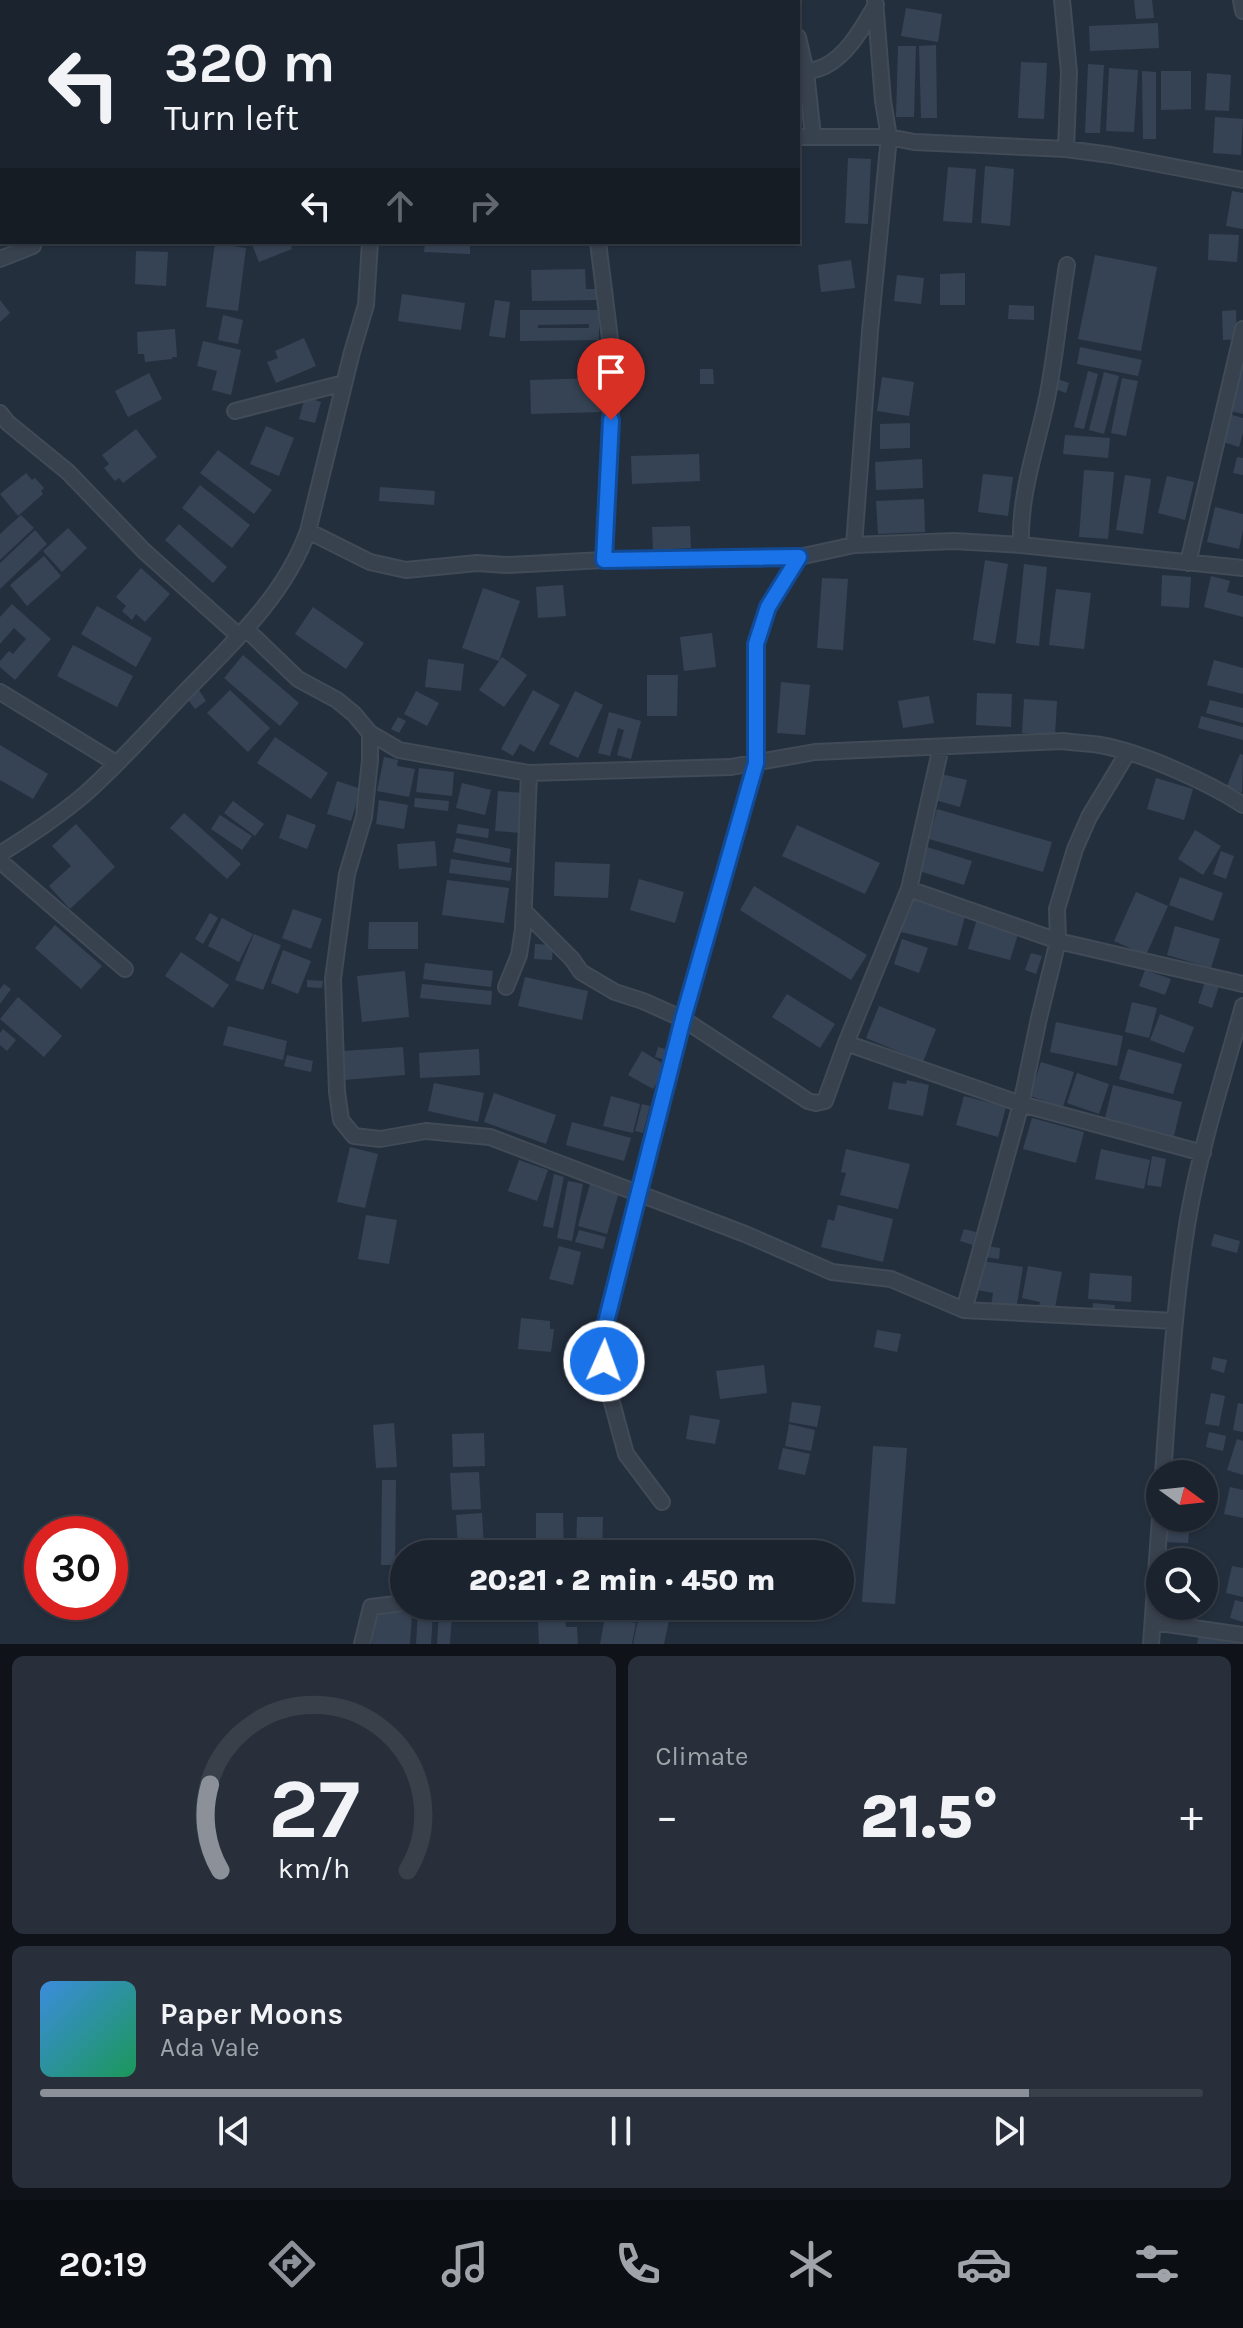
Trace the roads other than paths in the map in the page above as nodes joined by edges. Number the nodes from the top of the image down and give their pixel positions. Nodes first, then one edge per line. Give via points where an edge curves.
1 (1062, 0) edge
2 (1241, 0) edge
3 (876, 2) edge
4 (1243, 11) edge
5 (800, 46) edge
6 (806, 72) junction
7 (806, 137) edge
8 (889, 137) junction
9 (1066, 149) junction
10 (1243, 180) edge
11 (370, 244) edge
12 (598, 244) edge
13 (33, 246) dead end
14 (0, 259) edge
15 (1067, 265) dead end
16 (1243, 329) edge
17 (344, 383) junction
18 (235, 411) dead end
19 (3, 422) edge
20 (308, 531) junction
21 (854, 545) junction
22 (1021, 545) junction
23 (799, 557) junction
24 (604, 560) junction
25 (1188, 563) junction
26 (1243, 568) edge
27 (243, 632) junction
28 (0, 692) edge
29 (370, 733) junction
30 (941, 747) junction
31 (1128, 752) junction
32 (116, 763) junction
33 (756, 763) junction
34 (529, 773) junction
35 (1243, 805) edge
36 (0, 854) edge
37 (0, 861) edge
38 (909, 889) junction
39 (525, 912) junction
40 (1058, 941) junction
41 (125, 969) dead end
42 (1243, 984) edge
43 (506, 987) dead end
44 (1243, 1006) edge
45 (683, 1019) junction
46 (846, 1043) junction
47 (1021, 1104) junction
48 (1203, 1153) junction
49 (639, 1193) junction
50 (964, 1310) junction
51 (1175, 1321) junction
52 (1164, 1460) edge
53 (662, 1502) dead end
54 (1159, 1532) edge
55 (390, 1605) edge
56 (1153, 1622) junction
57 (1243, 1635) edge
58 (362, 1644) edge
59 (1151, 1644) edge

1 - 9 street via 1069,72
2 - 4 street
3 - 6 street via 842,53
3 - 8 street
5 - 6 street
6 - 7 street
7 - 8 street
8 - 9 street
8 - 21 street
9 - 10 street
11 - 17 street via 366,305
12 - 24 street via 613,363
13 - 14 street
15 - 22 street via 1048,393 1027,475
16 - 25 street
17 - 18 street
17 - 20 street
19 - 27 street via 68,472 144,551
20 - 24 street via 370,562 406,570
20 - 27 street via 284,581
21 - 22 street
21 - 23 street
22 - 25 street
23 - 24 street
23 - 33 street via 768,607 756,644
25 - 26 street
27 - 29 street via 298,679 337,700
27 - 32 street
28 - 32 street
29 - 34 street via 399,750
29 - 49 street via 364,817 347,874 333,979 341,1120 354,1136 380,1139 426,1131 490,1137
30 - 31 street via 1063,741
30 - 33 street via 815,752
30 - 38 street
31 - 35 street
31 - 40 street via 1075,849 1057,909
32 - 36 street via 49,823
33 - 34 street
33 - 45 street
34 - 39 street
37 - 41 street
38 - 40 street
38 - 46 street
39 - 43 street via 519,955
39 - 45 street via 581,972
40 - 42 street
40 - 47 street
44 - 48 street
45 - 46 street via 816,1103 825,1101
45 - 49 street
46 - 47 street
47 - 48 street
47 - 50 street
48 - 51 street
49 - 50 street via 832,1272 891,1279
49 - 53 street via 602,1338 607,1384 626,1454
50 - 51 street
51 - 52 street
54 - 56 street
55 - 58 street via 371,1607
56 - 57 street
56 - 59 street

